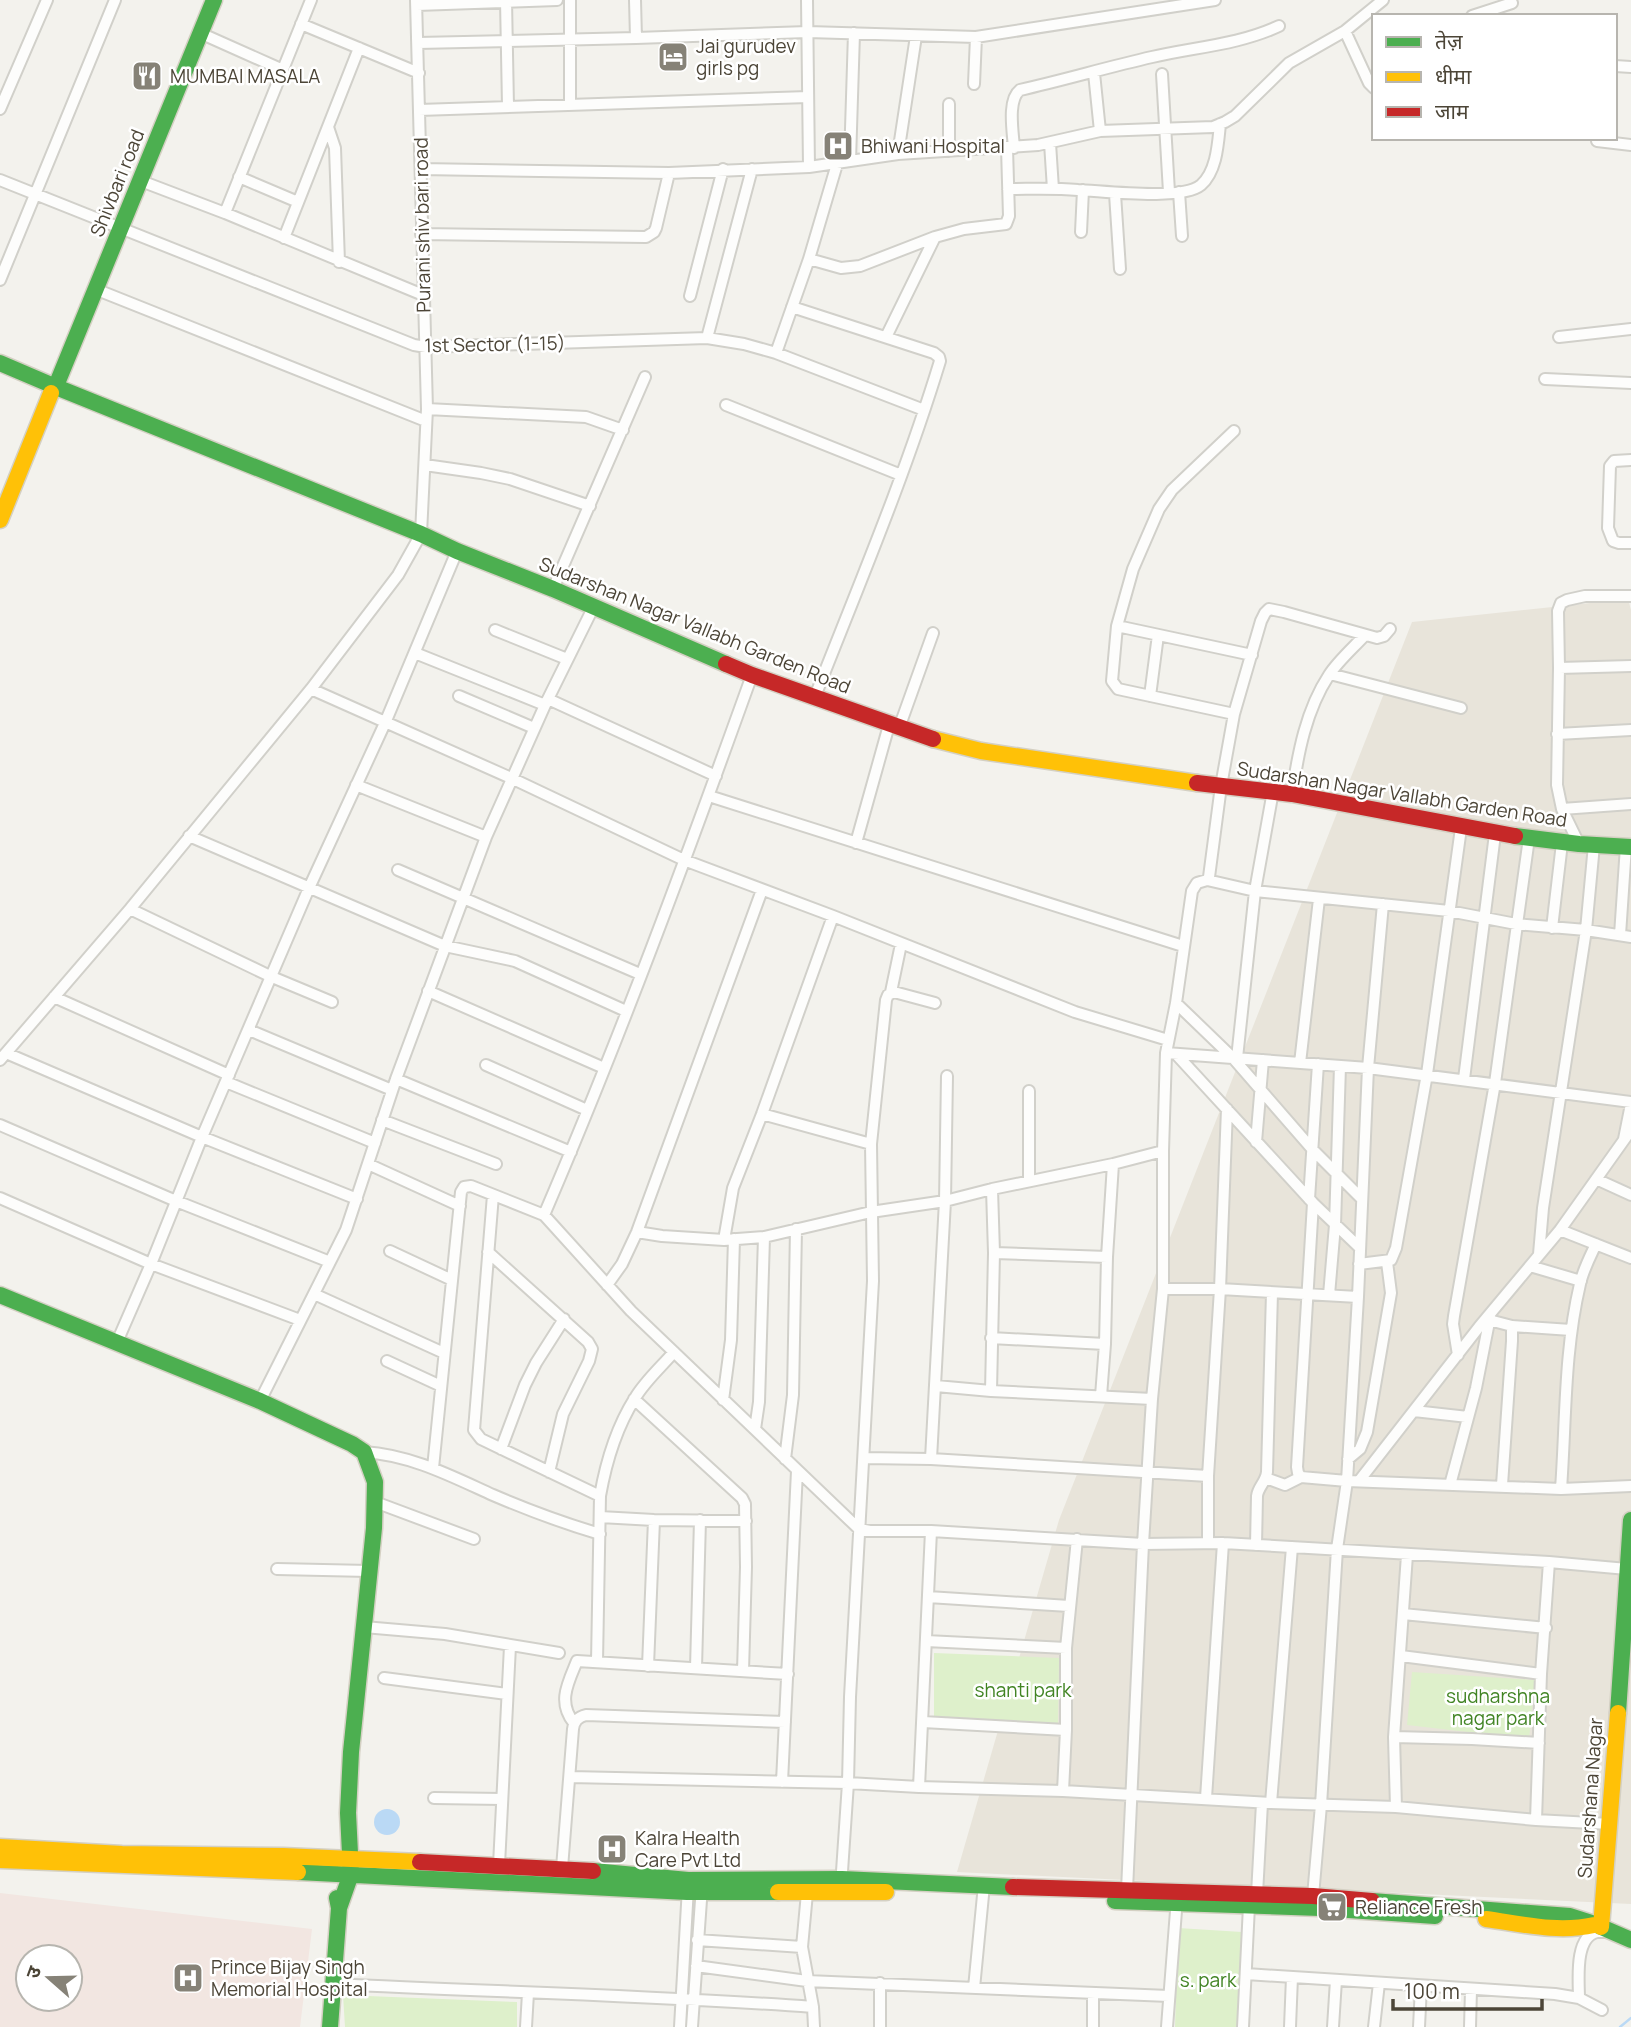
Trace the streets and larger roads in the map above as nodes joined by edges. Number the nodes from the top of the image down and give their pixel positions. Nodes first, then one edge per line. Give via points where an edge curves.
1 (114, 0) edge
2 (312, 0) edge
3 (557, 0) edge
4 (570, 0) edge
5 (635, 0) edge
6 (807, 0) edge
7 (1214, 0) edge
8 (1383, 0) edge
9 (45, 1) edge
10 (212, 1) edge
11 (506, 1) edge
12 (417, 2) edge
13 (1511, 2) edge
14 (1478, 14) edge
15 (302, 24) junction
16 (1279, 26) dead end
17 (1345, 31) junction
18 (808, 32) junction
19 (200, 33) junction
20 (854, 33) junction
21 (916, 36) junction
22 (975, 37) junction
23 (636, 38) junction
24 (570, 39) junction
25 (507, 41) junction
26 (418, 43) junction
27 (359, 48) junction
28 (283, 70) junction
29 (419, 73) junction
30 (1094, 73) junction
31 (1161, 74) dead end
32 (974, 84) dead end
33 (1372, 86) edge
34 (808, 97) junction
35 (570, 103) junction
36 (949, 104) dead end
37 (508, 106) junction
38 (0, 109) edge
39 (419, 110) junction
40 (1220, 124) junction
41 (328, 127) junction
42 (1166, 129) junction
43 (1100, 131) junction
44 (1597, 141) dead end
45 (1049, 144) junction
46 (1631, 145) edge
47 (1011, 148) junction
48 (949, 151) junction
49 (898, 154) junction
50 (850, 161) junction
51 (836, 164) junction
52 (809, 167) junction
53 (421, 169) junction
54 (723, 169) junction
55 (752, 169) junction
56 (669, 173) junction
57 (239, 177) junction
58 (0, 180) edge
59 (141, 181) junction
60 (1008, 189) junction
61 (1053, 189) junction
62 (1083, 190) junction
63 (1174, 192) junction
64 (1115, 194) junction
65 (35, 195) junction
66 (298, 202) junction
67 (225, 213) junction
68 (121, 229) junction
69 (1081, 232) dead end
70 (421, 234) junction
71 (1182, 236) dead end
72 (935, 237) junction
73 (284, 238) junction
74 (809, 259) junction
75 (339, 262) junction
76 (2, 268) edge
77 (1120, 269) dead end
78 (0, 280) edge
79 (95, 289) junction
80 (423, 295) junction
81 (690, 296) dead end
82 (792, 307) junction
83 (1631, 329) edge
84 (886, 337) junction
85 (1559, 337) dead end
86 (708, 338) junction
87 (426, 347) junction
88 (776, 353) junction
89 (0, 363) edge
90 (645, 377) dead end
91 (1545, 379) dead end
92 (1631, 383) edge
93 (55, 387) junction
94 (726, 405) dead end
95 (924, 411) junction
96 (427, 415) junction
97 (623, 429) junction
98 (1234, 431) dead end
99 (1631, 460) edge
100 (425, 465) junction
101 (901, 475) junction
102 (590, 506) junction
103 (0, 520) edge
104 (421, 534) junction
105 (1631, 543) edge
106 (457, 551) junction
107 (554, 589) junction
108 (1631, 596) edge
109 (594, 607) junction
110 (1117, 626) junction
111 (1390, 629) dead end
112 (495, 630) dead end
113 (933, 633) dead end
114 (1158, 635) junction
115 (1365, 635) junction
116 (415, 653) junction
117 (1252, 655) junction
118 (567, 659) junction
119 (1631, 666) edge
120 (1559, 668) junction
121 (1330, 674) junction
122 (752, 675) junction
123 (311, 689) junction
124 (460, 696) dead end
125 (1150, 696) junction
126 (814, 699) junction
127 (546, 702) junction
128 (1461, 708) dead end
129 (1234, 714) junction
130 (385, 723) junction
131 (894, 727) junction
132 (534, 728) junction
133 (1631, 730) edge
134 (1557, 734) junction
135 (716, 776) junction
136 (511, 778) junction
137 (356, 785) junction
138 (1220, 786) junction
139 (1273, 791) junction
140 (1292, 793) junction
141 (709, 796) junction
142 (1631, 804) edge
143 (1562, 809) junction
144 (1461, 828) junction
145 (1495, 834) junction
146 (189, 836) junction
147 (486, 837) junction
148 (1529, 838) junction
149 (856, 843) junction
150 (1578, 844) junction
151 (1629, 847) edge
152 (684, 860) junction
153 (398, 870) dead end
154 (1207, 880) junction
155 (309, 888) junction
156 (762, 890) junction
157 (1255, 891) junction
158 (463, 898) junction
159 (1318, 899) junction
160 (1383, 904) junction
161 (130, 909) junction
162 (1449, 911) junction
163 (833, 916) junction
164 (1484, 918) junction
165 (1516, 925) junction
166 (1552, 928) junction
167 (1586, 930) junction
168 (1625, 936) edge
169 (901, 944) junction
170 (445, 946) junction
171 (1183, 946) junction
172 (640, 974) junction
173 (272, 976) junction
174 (428, 990) junction
175 (891, 992) junction
176 (54, 997) junction
177 (332, 1002) dead end
178 (935, 1003) dead end
179 (1176, 1003) junction
180 (626, 1011) junction
181 (249, 1030) junction
182 (1168, 1040) junction
183 (1171, 1053) junction
184 (3, 1056) edge
185 (1235, 1058) junction
186 (1263, 1060) junction
187 (1300, 1063) junction
188 (1318, 1064) junction
189 (486, 1065) dead end
190 (1340, 1066) junction
191 (604, 1068) junction
192 (1368, 1068) junction
193 (1427, 1074) junction
194 (947, 1076) dead end
195 (228, 1078) junction
196 (1464, 1079) junction
197 (1494, 1083) junction
198 (394, 1084) junction
199 (1261, 1090) junction
200 (1029, 1091) dead end
201 (1562, 1092) junction
202 (1631, 1103) edge
203 (1227, 1109) junction
204 (587, 1110) junction
205 (762, 1114) junction
206 (382, 1120) junction
207 (0, 1125) edge
208 (1631, 1130) edge
209 (202, 1137) junction
210 (1623, 1141) junction
211 (1256, 1142) junction
212 (375, 1143) junction
213 (871, 1144) junction
214 (1313, 1150) junction
215 (1163, 1151) junction
216 (571, 1152) junction
217 (368, 1164) junction
218 (496, 1164) dead end
219 (1113, 1164) junction
220 (1336, 1172) junction
221 (1596, 1179) junction
222 (1029, 1181) junction
223 (992, 1189) junction
224 (493, 1195) junction
225 (1631, 1195) edge
226 (0, 1198) edge
227 (1362, 1198) junction
228 (356, 1199) junction
229 (176, 1201) junction
230 (944, 1201) junction
231 (1311, 1201) junction
232 (460, 1206) junction
233 (871, 1212) junction
234 (544, 1215) junction
235 (1335, 1225) junction
236 (796, 1229) junction
237 (1560, 1230) junction
238 (637, 1232) junction
239 (764, 1237) junction
240 (729, 1239) junction
241 (1596, 1244) junction
242 (1359, 1247) junction
243 (390, 1251) dead end
244 (488, 1252) junction
245 (994, 1253) junction
246 (1539, 1254) junction
247 (1107, 1256) junction
248 (1631, 1258) edge
249 (330, 1262) junction
250 (1387, 1262) junction
251 (151, 1264) junction
252 (1359, 1264) junction
253 (1530, 1266) junction
254 (452, 1280) junction
255 (1581, 1281) junction
256 (607, 1285) junction
257 (1163, 1289) junction
258 (1220, 1289) junction
259 (1272, 1293) junction
260 (314, 1294) junction
261 (0, 1295) edge
262 (1308, 1295) junction
263 (1329, 1296) junction
264 (1358, 1297) junction
265 (1490, 1317) junction
266 (564, 1319) junction
267 (300, 1320) junction
268 (1512, 1326) junction
269 (1571, 1330) junction
270 (991, 1338) junction
271 (117, 1342) junction
272 (1105, 1344) junction
273 (674, 1352) junction
274 (444, 1353) junction
275 (1458, 1355) junction
276 (387, 1361) dead end
277 (441, 1386) junction
278 (936, 1386) junction
279 (991, 1391) junction
280 (1101, 1396) junction
281 (634, 1399) junction
282 (1152, 1399) junction
283 (723, 1400) junction
284 (260, 1401) junction
285 (1414, 1411) junction
286 (1468, 1417) junction
287 (755, 1429) junction
288 (501, 1449) junction
289 (364, 1452) junction
290 (864, 1458) junction
291 (785, 1459) junction
292 (931, 1459) junction
293 (1348, 1459) junction
294 (433, 1468) junction
295 (797, 1471) junction
296 (549, 1472) junction
297 (1148, 1474) junction
298 (1208, 1476) junction
299 (1301, 1477) junction
300 (1266, 1478) junction
301 (1353, 1481) junction
302 (1450, 1485) junction
303 (1502, 1485) junction
304 (1631, 1486) edge
305 (1561, 1489) junction
306 (600, 1496) junction
307 (375, 1502) junction
308 (600, 1517) junction
309 (653, 1520) junction
310 (700, 1520) junction
311 (1631, 1520) edge
312 (746, 1521) junction
313 (859, 1529) junction
314 (930, 1531) junction
315 (600, 1534) junction
316 (474, 1539) dead end
317 (1077, 1539) junction
318 (1208, 1542) junction
319 (1223, 1543) junction
320 (1143, 1544) junction
321 (1256, 1545) junction
322 (1292, 1547) junction
323 (1338, 1549) junction
324 (1407, 1555) junction
325 (1549, 1562) junction
326 (277, 1569) dead end
327 (1627, 1569) junction
328 (369, 1571) junction
329 (928, 1597) junction
330 (1628, 1603) edge
331 (1069, 1606) junction
332 (1403, 1614) junction
333 (363, 1627) junction
334 (1546, 1628) junction
335 (926, 1641) junction
336 (510, 1646) junction
337 (1066, 1648) junction
338 (559, 1653) dead end
339 (1401, 1656) junction
340 (597, 1662) junction
341 (648, 1665) junction
342 (696, 1668) junction
343 (743, 1671) junction
344 (1626, 1672) edge
345 (788, 1674) junction
346 (1541, 1674) junction
347 (384, 1678) dead end
348 (507, 1693) junction
349 (785, 1722) junction
350 (923, 1722) junction
351 (574, 1723) junction
352 (1066, 1730) junction
353 (1394, 1737) junction
354 (1539, 1743) junction
355 (570, 1777) junction
356 (782, 1782) junction
357 (848, 1783) junction
358 (919, 1787) junction
359 (1063, 1791) junction
360 (1131, 1796) junction
361 (434, 1798) dead end
362 (1206, 1798) junction
363 (502, 1799) junction
364 (1267, 1803) junction
365 (1321, 1805) junction
366 (1396, 1807) junction
367 (348, 1813) junction
368 (1536, 1820) junction
369 (1610, 1824) junction
370 (0, 1847) edge
371 (0, 1860) edge
372 (499, 1865) junction
373 (334, 1866) junction
374 (351, 1866) junction
375 (562, 1868) junction
376 (841, 1885) junction
377 (695, 1886) junction
378 (1127, 1890) junction
379 (984, 1891) junction
380 (807, 1893) junction
381 (1313, 1896) junction
382 (1177, 1898) junction
383 (1253, 1900) junction
384 (339, 1908) junction
385 (1603, 1928) junction
386 (697, 1940) junction
387 (1631, 1940) edge
388 (802, 1947) junction
389 (696, 1966) junction
390 (1246, 1974) junction
391 (1292, 1977) junction
392 (1336, 1980) junction
393 (807, 1981) junction
394 (880, 1983) junction
395 (1379, 1983) junction
396 (333, 1984) junction
397 (1420, 1986) junction
398 (974, 1987) junction
399 (1471, 1990) junction
400 (528, 1993) junction
401 (1093, 1993) junction
402 (1169, 1996) junction
403 (688, 1998) junction
404 (1579, 1998) junction
405 (813, 2007) junction
406 (1602, 2010) dead end
407 (330, 2027) edge
408 (526, 2027) edge
409 (680, 2027) edge
410 (692, 2027) edge
411 (814, 2027) edge
412 (880, 2027) edge
413 (1093, 2027) edge
414 (1167, 2027) edge
415 (1243, 2027) edge
416 (1290, 2027) edge
417 (1333, 2027) edge
418 (1374, 2027) edge
419 (1419, 2027) edge
420 (1470, 2027) edge

1 - 65 street
2 - 15 street
3 - 11 street
4 - 24 street
5 - 23 street
6 - 18 street
7 - 22 street
8 - 17 street
9 - 38 street
10 - 19 street, Shivbari road
11 - 12 street
11 - 25 street
12 - 26 street, Purani shiv bari road
13 - 14 street
15 - 27 street
15 - 28 street
16 - 30 street via 1221,46
17 - 33 street
17 - 40 street via 1289,63 1235,116
18 - 20 street
18 - 23 street
18 - 34 street
19 - 28 street
19 - 59 street, Shivbari road
20 - 21 street
20 - 50 street
21 - 22 street
21 - 49 street
22 - 32 street
23 - 24 street
24 - 25 street
24 - 35 street
25 - 26 street
25 - 37 street
26 - 29 street, Purani shiv bari road
27 - 29 street
27 - 41 street
28 - 57 street
29 - 39 street, Purani shiv bari road
30 - 43 street
30 - 47 street via 1015,94
31 - 42 street
34 - 35 street
34 - 52 street
35 - 37 street
36 - 48 street
37 - 39 street
39 - 53 street, Purani shiv bari road
40 - 42 street
40 - 63 street via 1217,152 1205,181 1193,190
41 - 66 street
41 - 75 street via 335,148
42 - 43 street
42 - 63 street
43 - 45 street
44 - 46 street
45 - 47 street
45 - 61 street
47 - 48 street
47 - 60 street
48 - 49 street
49 - 50 street
50 - 51 street
51 - 52 street
51 - 74 street
52 - 55 street
53 - 56 street
53 - 70 street, Purani shiv bari road
54 - 55 street
54 - 56 street
54 - 81 street
55 - 86 street
56 - 70 street via 656,228 646,237
57 - 66 street
57 - 67 street
58 - 65 street, 1st Sector (1-15)
59 - 67 street
59 - 68 street, Shivbari road
60 - 61 street
60 - 72 street via 1006,224
61 - 62 street
62 - 64 street
62 - 69 street
63 - 64 street
63 - 71 street
64 - 77 street
65 - 68 street, 1st Sector (1-15)
65 - 76 street
66 - 73 street
67 - 73 street
68 - 79 street, Shivbari road
68 - 87 street, 1st Sector (1-15)
70 - 80 street, Purani shiv bari road
72 - 74 street via 850,268
72 - 84 street
73 - 75 street
74 - 82 street
75 - 80 street
76 - 78 street
79 - 93 street, Shivbari road
79 - 96 street
80 - 87 street, Purani shiv bari road
82 - 84 street
82 - 88 street
83 - 85 street
84 - 95 street via 939,357
86 - 87 street, 1st Sector (1-15)
86 - 88 street, 1st Sector (1-15)
87 - 96 street, Purani shiv bari road
88 - 95 street, 1st Sector (1-15)
89 - 93 street, Sudarshan Nagar Vallabh Garden Road
90 - 97 street
91 - 92 street
93 - 103 street, Shivbari road
93 - 104 street, Sudarshan Nagar Vallabh Garden Road
94 - 101 street
95 - 101 street
96 - 97 street via 586,417
96 - 100 street, Purani shiv bari road
97 - 102 street
98 - 110 street via 1172,490 1159,509 1133,569
99 - 105 street via 1614,461 1609,466 1608,528 1613,541
100 - 102 street via 510,479
100 - 104 street, Purani shiv bari road
101 - 126 street
102 - 107 street
104 - 106 street, Sudarshan Nagar Vallabh Garden Road
104 - 123 street via 398,575
106 - 107 street, Sudarshan Nagar Vallabh Garden Road
106 - 116 street
107 - 109 street, Sudarshan Nagar Vallabh Garden Road
108 - 120 street via 1585,596 1561,603
109 - 118 street
109 - 122 street, Sudarshan Nagar Vallabh Garden Road
110 - 114 street
110 - 125 street via 1114,686
111 - 115 street via 1381,638
112 - 118 street
113 - 131 street
114 - 117 street
114 - 125 street
115 - 117 street via 1269,609
115 - 121 street
116 - 127 street
116 - 130 street
117 - 129 street
118 - 127 street
119 - 120 street
120 - 134 street
121 - 128 street
121 - 140 street via 1302,740
122 - 126 street, Sudarshan Nagar Vallabh Garden Road
122 - 135 street
123 - 130 street
123 - 146 street
124 - 132 street
125 - 129 street
126 - 131 street, Sudarshan Nagar Vallabh Garden Road
127 - 132 street
127 - 135 street
129 - 138 street
130 - 136 street
130 - 137 street
131 - 138 street, Sudarshan Nagar Vallabh Garden Road via 981,751
131 - 149 street
132 - 136 street
133 - 134 street
134 - 143 street
135 - 141 street
136 - 147 street
136 - 152 street
137 - 147 street
137 - 155 street
138 - 139 street, Sudarshan Nagar Vallabh Garden Road
138 - 154 street
139 - 140 street, Sudarshan Nagar Vallabh Garden Road
139 - 157 street
140 - 144 street, Sudarshan Nagar Vallabh Garden Road
141 - 149 street
141 - 152 street
142 - 143 street
143 - 150 street
144 - 145 street, Sudarshan Nagar Vallabh Garden Road
144 - 162 street
145 - 148 street, Sudarshan Nagar Vallabh Garden Road
145 - 164 street
146 - 155 street
146 - 161 street
147 - 158 street
148 - 150 street, Sudarshan Nagar Vallabh Garden Road
148 - 165 street
149 - 171 street
150 - 151 street, Sudarshan Nagar Vallabh Garden Road
150 - 166 street
150 - 167 street
151 - 168 street
152 - 156 street
152 - 172 street
153 - 158 street
154 - 157 street
154 - 171 street via 1192,891
155 - 170 street
155 - 173 street
156 - 163 street
156 - 238 street
157 - 159 street
157 - 185 street
158 - 170 street
158 - 172 street
159 - 160 street
159 - 187 street
160 - 162 street
160 - 192 street
161 - 173 street
161 - 176 street
162 - 164 street
162 - 193 street
163 - 169 street
163 - 205 street
164 - 165 street
164 - 196 street
165 - 166 street
165 - 197 street
166 - 167 street
167 - 168 street
167 - 201 street
169 - 175 street
169 - 182 street via 1075,1012
170 - 174 street
170 - 180 street via 515,961
171 - 179 street
172 - 180 street
173 - 177 street
173 - 181 street
174 - 191 street
174 - 198 street
175 - 178 street
175 - 213 street via 886,1000
176 - 184 street
176 - 195 street
179 - 182 street
179 - 185 street
180 - 191 street
181 - 195 street
181 - 198 street
182 - 183 street
183 - 185 street
183 - 203 street
183 - 215 street
184 - 209 street
185 - 186 street
185 - 199 street
186 - 187 street
186 - 199 street
187 - 188 street
188 - 190 street
188 - 214 street
189 - 204 street
190 - 192 street
190 - 220 street
191 - 204 street
192 - 193 street
192 - 227 street
193 - 196 street
193 - 250 street via 1396,1248
194 - 230 street
195 - 209 street
195 - 212 street
196 - 197 street
197 - 201 street
197 - 275 street via 1454,1316
198 - 206 street
198 - 216 street
199 - 211 street
199 - 214 street
200 - 222 street
201 - 202 street
201 - 246 street
202 - 210 street
203 - 211 street
203 - 258 street
204 - 216 street
205 - 213 street
205 - 240 street via 733,1188
206 - 212 street
206 - 218 street
207 - 229 street
208 - 210 street
209 - 228 street
209 - 229 street
210 - 221 street
211 - 231 street
212 - 217 street
213 - 233 street
214 - 220 street
214 - 231 street
215 - 219 street
215 - 257 street
216 - 234 street
217 - 228 street
217 - 232 street
219 - 222 street
219 - 247 street
220 - 227 street
220 - 235 street
221 - 225 street
221 - 237 street
222 - 223 street
223 - 230 street
223 - 245 street
224 - 232 street via 467,1186 461,1192
224 - 234 street
224 - 244 street
226 - 251 street
227 - 242 street
228 - 249 street
229 - 249 street
229 - 251 street
230 - 233 street
230 - 278 street
231 - 235 street
231 - 262 street
232 - 254 street
233 - 236 street
233 - 290 street via 873,1281
234 - 256 street
235 - 242 street
235 - 263 street
236 - 239 street
236 - 291 street via 793,1395
237 - 241 street
237 - 246 street
238 - 240 street
238 - 256 street
239 - 240 street
239 - 287 street
240 - 283 street via 731,1340
241 - 248 street
241 - 255 street
242 - 252 street
243 - 254 street
244 - 266 street
244 - 288 street via 474,1430
245 - 247 street
245 - 270 street
246 - 253 street
247 - 272 street
249 - 260 street
250 - 252 street
250 - 293 street via 1391,1293 1367,1432 1360,1449
251 - 267 street
251 - 271 street
252 - 264 street
253 - 255 street
253 - 265 street
254 - 274 street
255 - 269 street
256 - 273 street
257 - 258 street
257 - 282 street
258 - 259 street
258 - 298 street
259 - 262 street
259 - 300 street
260 - 267 street
260 - 274 street
261 - 271 street
262 - 263 street
262 - 299 street via 1297,1466
263 - 264 street
264 - 293 street
265 - 268 street
265 - 275 street
265 - 286 street
266 - 288 street via 525,1385
266 - 296 street via 588,1342 592,1355 563,1414
267 - 284 street
268 - 269 street
268 - 303 street
269 - 305 street
270 - 272 street
270 - 279 street
271 - 284 street
272 - 280 street
273 - 281 street
273 - 283 street
274 - 277 street
275 - 285 street
276 - 277 street
277 - 294 street
278 - 279 street
278 - 292 street
279 - 280 street
280 - 282 street
281 - 306 street via 613,1444
281 - 312 street via 742,1498
282 - 297 street
283 - 287 street
284 - 289 street
285 - 286 street
285 - 301 street
286 - 302 street
287 - 291 street
288 - 296 street
289 - 294 street via 393,1455
289 - 307 street via 372,1468
290 - 292 street
290 - 313 street
291 - 295 street
292 - 297 street
293 - 301 street
294 - 315 street via 541,1515
295 - 313 street
295 - 345 street
296 - 306 street
297 - 298 street
297 - 320 street
298 - 318 street
299 - 300 street via 1285,1485
299 - 301 street
300 - 321 street via 1257,1496
301 - 302 street
301 - 323 street
302 - 303 street
303 - 305 street
304 - 305 street
306 - 308 street
307 - 316 street
307 - 328 street
308 - 309 street
308 - 315 street
309 - 310 street
309 - 341 street
310 - 312 street
310 - 342 street
311 - 327 street, Sudarshana Nagar
312 - 343 street
313 - 314 street
313 - 357 street
314 - 317 street
314 - 329 street
315 - 340 street
317 - 320 street
317 - 331 street
318 - 319 street
318 - 320 street
319 - 321 street
319 - 362 street
320 - 360 street
321 - 322 street
322 - 323 street
322 - 364 street
323 - 324 street
323 - 365 street
324 - 325 street
324 - 332 street
325 - 327 street
325 - 334 street
326 - 328 street
327 - 330 street, Sudarshana Nagar
328 - 333 street
329 - 331 street
329 - 335 street
330 - 344 street, Sudarshana Nagar
331 - 337 street
332 - 334 street
332 - 339 street
333 - 336 street
333 - 367 street
334 - 346 street
335 - 337 street
335 - 350 street
336 - 338 street
336 - 348 street
337 - 352 street
339 - 346 street
339 - 353 street
340 - 341 street
340 - 351 street via 577,1661 564,1694 566,1714
341 - 342 street
342 - 343 street
343 - 345 street
344 - 369 street, Sudarshana Nagar
345 - 349 street
346 - 354 street
347 - 348 street
348 - 363 street
349 - 351 street via 586,1715
349 - 356 street
350 - 352 street
350 - 358 street
351 - 355 street
352 - 359 street
353 - 354 street
353 - 366 street
354 - 368 street
355 - 356 street
355 - 375 street
356 - 357 street
357 - 358 street
357 - 376 street
358 - 359 street
359 - 360 street
360 - 362 street
360 - 378 street
361 - 363 street
362 - 364 street
363 - 372 street
364 - 365 street
364 - 383 street
365 - 366 street
365 - 381 street
366 - 368 street
367 - 373 street
367 - 374 street
368 - 369 street
369 - 385 street, Sudarshana Nagar
370 - 373 street
371 - 373 street
372 - 374 street
372 - 375 street
373 - 374 street
373 - 384 street
374 - 377 street
374 - 384 street
375 - 377 street
376 - 377 street
376 - 379 street
376 - 380 street
377 - 380 street
377 - 386 street
377 - 403 street
378 - 379 street
378 - 382 street
379 - 382 street
379 - 398 street
380 - 388 street
381 - 383 street
381 - 385 street via 1570,1916 1586,1918
382 - 383 street
382 - 402 street
383 - 385 street via 1570,1929
383 - 390 street
384 - 396 street
385 - 387 street
385 - 404 street via 1585,1941 1579,1962
386 - 388 street
386 - 389 street
388 - 393 street
389 - 393 street
389 - 403 street
390 - 391 street
390 - 415 street
391 - 392 street
391 - 416 street
392 - 395 street
392 - 417 street
393 - 394 street
393 - 405 street
394 - 398 street
394 - 412 street
395 - 397 street
395 - 418 street
396 - 400 street
396 - 407 street
397 - 399 street
397 - 419 street
398 - 401 street
399 - 404 street
399 - 420 street
400 - 403 street
400 - 408 street
401 - 402 street
401 - 413 street
402 - 414 street
403 - 405 street
403 - 409 street
403 - 410 street
404 - 406 street
405 - 411 street

